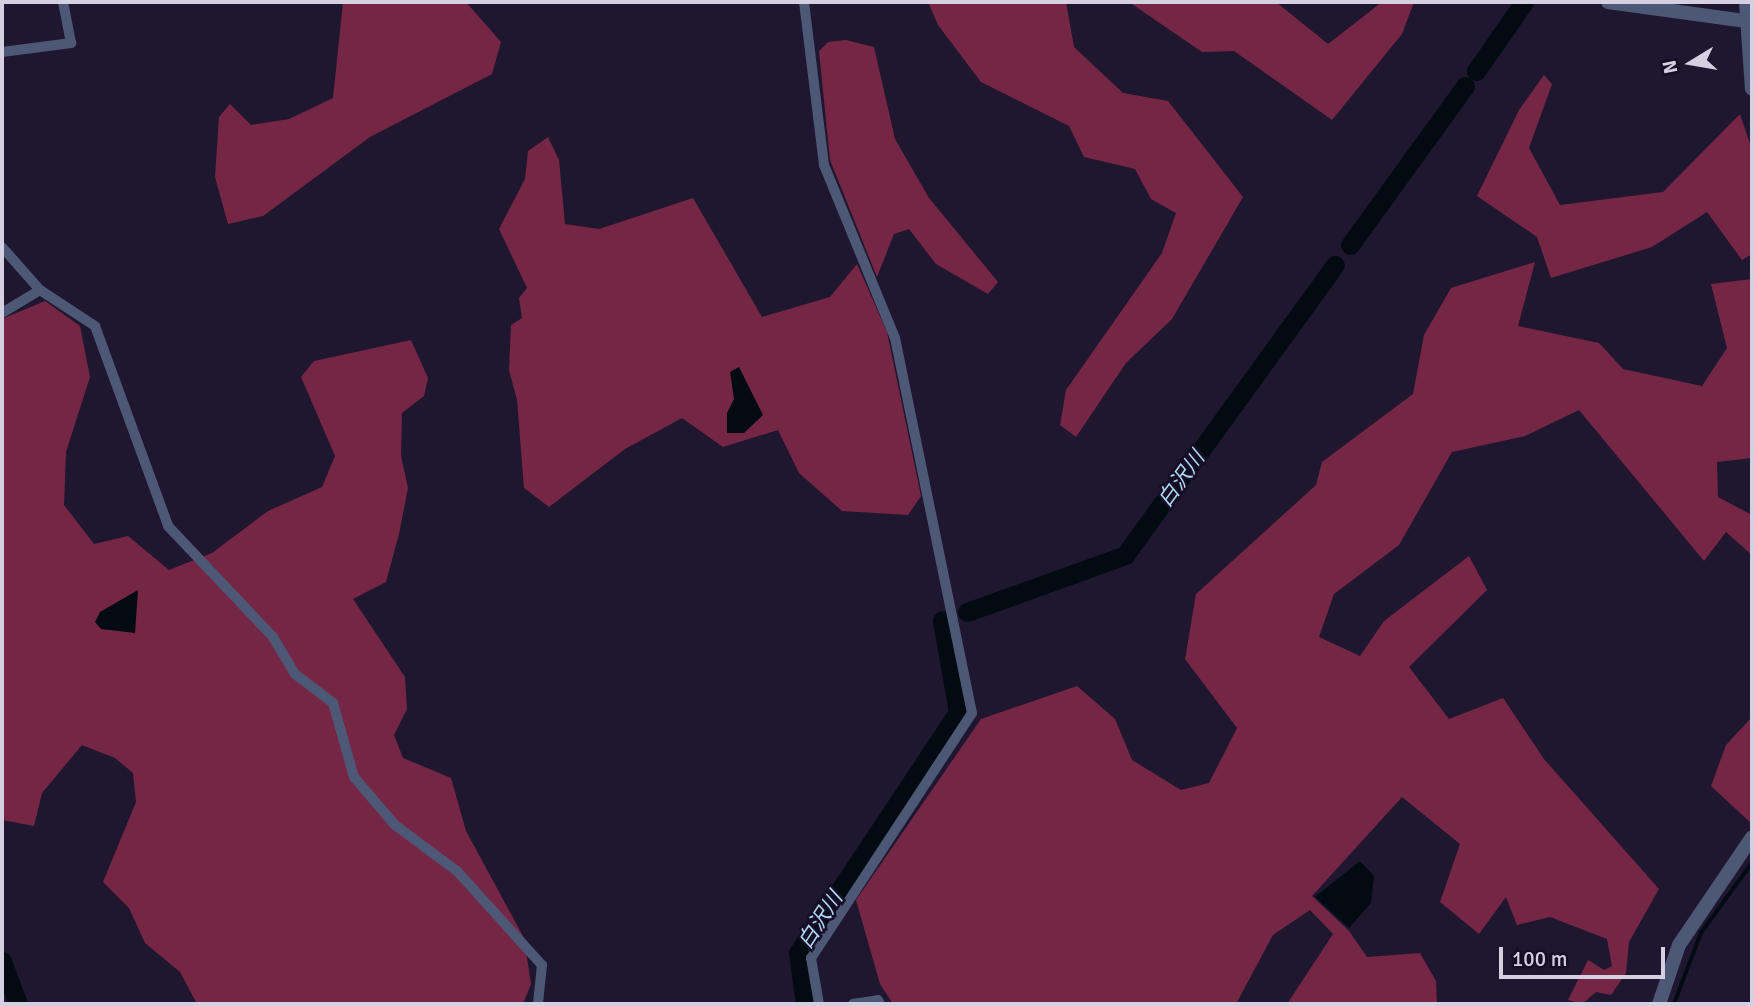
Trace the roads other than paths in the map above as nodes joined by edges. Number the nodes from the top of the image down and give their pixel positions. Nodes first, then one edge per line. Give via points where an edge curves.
1 (63, 2) edge
2 (804, 2) edge
3 (1608, 2) edge
4 (1746, 2) edge
5 (1749, 22) edge
6 (2, 52) edge
7 (1752, 89) edge
8 (2, 247) edge
9 (40, 290) junction
10 (2, 313) edge
11 (1752, 837) edge
12 (538, 1004) edge
13 (819, 1004) edge
14 (853, 1004) edge
15 (880, 1004) edge
16 (1659, 1004) edge

1 - 6 street via 71,43
2 - 13 street via 824,165 895,338 972,713 811,958
3 - 5 street
4 - 5 street
5 - 7 street
8 - 9 street
9 - 10 street
9 - 12 street via 95,326 168,526 273,637 295,674 333,703 354,777 395,825 457,871 542,965
11 - 16 street via 1679,944
14 - 15 street via 878,1000

